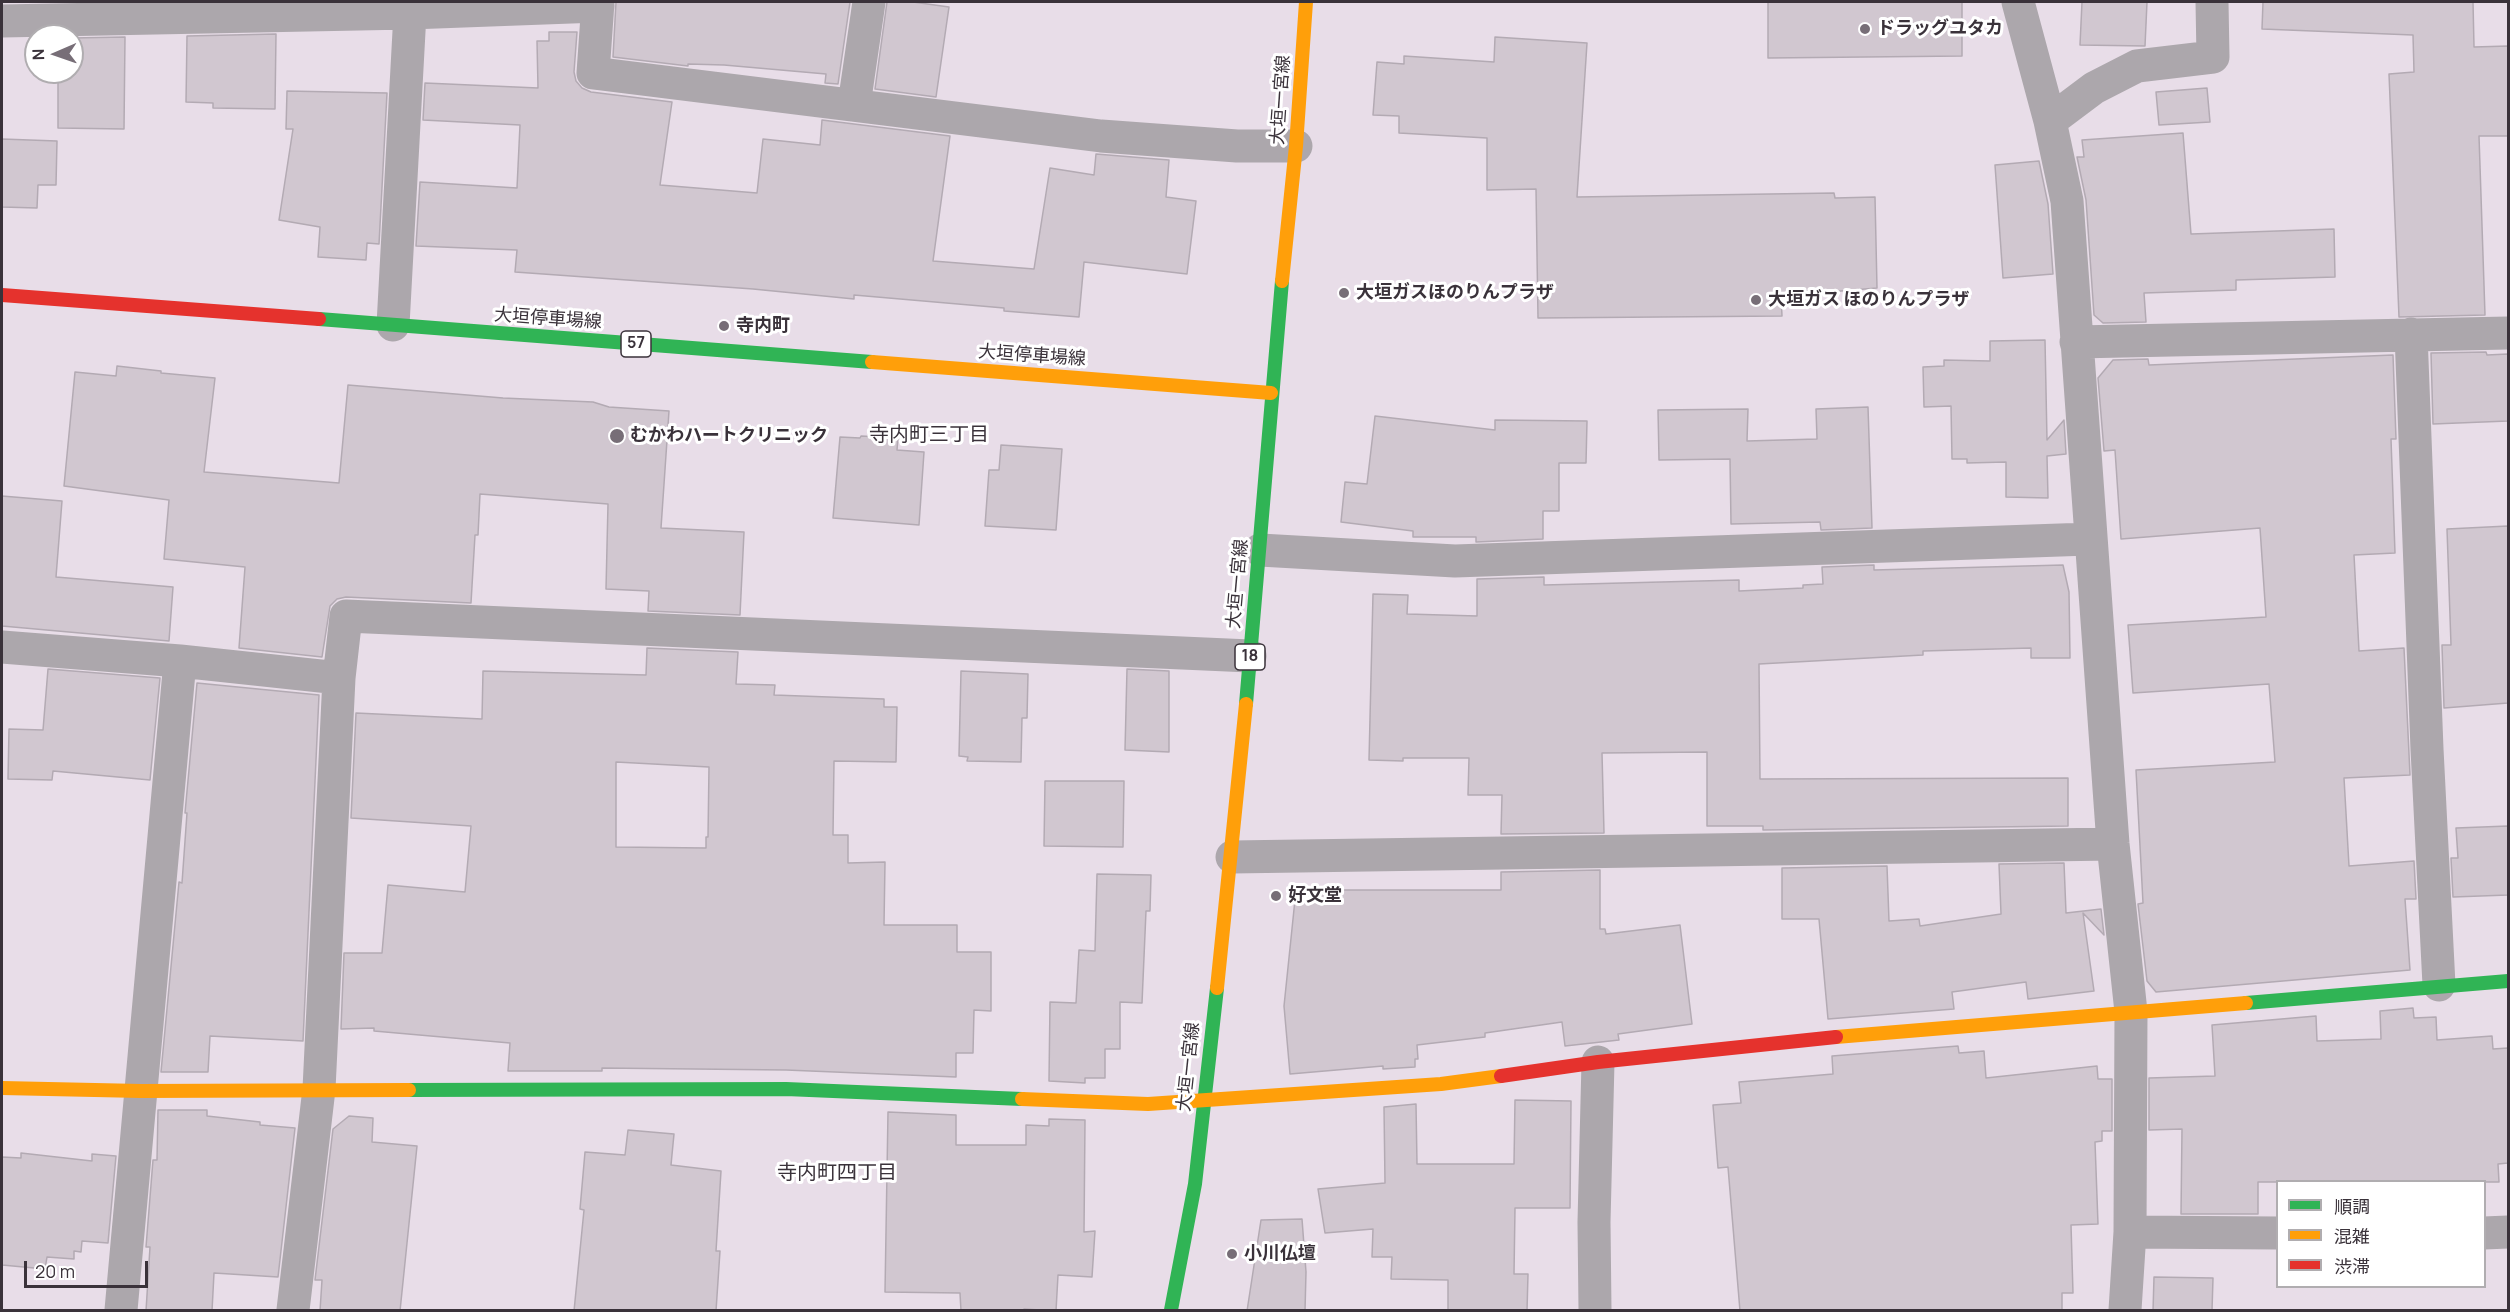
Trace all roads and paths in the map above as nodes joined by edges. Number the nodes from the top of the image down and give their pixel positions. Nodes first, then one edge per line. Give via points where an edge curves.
1 (869, 2) edge
2 (1306, 2) edge
3 (2018, 2) edge
4 (2212, 2) edge
5 (598, 4) edge
6 (69, 10) edge
7 (410, 13) junction
8 (2, 21) edge
9 (854, 105) junction
10 (2050, 121) junction
11 (1296, 146) junction
12 (2, 295) edge
13 (393, 325) junction
14 (2508, 333) edge
15 (2411, 334) junction
16 (2076, 342) junction
17 (1271, 393) junction
18 (2090, 539) junction
19 (1260, 550) junction
20 (2, 646) edge
21 (1250, 656) junction
22 (180, 662) junction
23 (339, 678) junction
24 (2113, 844) junction
25 (1232, 856) junction
26 (2508, 981) edge
27 (2439, 985) junction
28 (2132, 1012) junction
29 (1598, 1062) junction
30 (2, 1088) edge
31 (319, 1089) junction
32 (141, 1091) junction
33 (1203, 1100) junction
34 (2130, 1232) junction
35 (2508, 1232) edge
36 (2276, 1233) edge
37 (2486, 1233) edge
38 (122, 1311) edge
39 (293, 1311) edge
40 (1171, 1311) edge
41 (1595, 1311) edge
42 (2125, 1311) edge

1 - 9 street
2 - 11 main road, 大垣一宮線 / 18
3 - 10 street
4 - 10 street via 2213,57 2137,66 2094,88
5 - 7 street
5 - 9 street via 593,74
6 - 7 street
6 - 8 street
7 - 13 street
9 - 11 street via 1101,136 1237,146
10 - 16 street via 2067,201
11 - 17 main road, 大垣一宮線 / 18
12 - 13 main road, 大垣停車場線 / 57
13 - 17 main road, 大垣停車場線 / 57
14 - 15 street
15 - 16 street
15 - 27 street
16 - 18 street
17 - 19 main road, 大垣一宮線 / 18
18 - 19 street via 1455,561
18 - 24 street
19 - 21 main road, 大垣一宮線 / 18
20 - 22 street
21 - 23 street via 346,616
21 - 25 main road, 大垣一宮線 / 18
22 - 23 street
22 - 32 street
23 - 31 street
24 - 25 street
24 - 28 street
25 - 33 main road, 大垣一宮線 / 18
26 - 27 main road
27 - 28 main road
28 - 29 main road
28 - 34 street
29 - 33 main road via 1441,1084
29 - 41 street via 1593,1222
30 - 32 main road
31 - 32 main road
31 - 33 main road via 786,1089 1148,1104
31 - 39 street
32 - 38 street
33 - 40 main road, 大垣一宮線 / 18 via 1195,1184
34 - 36 street
34 - 42 street
35 - 37 street

